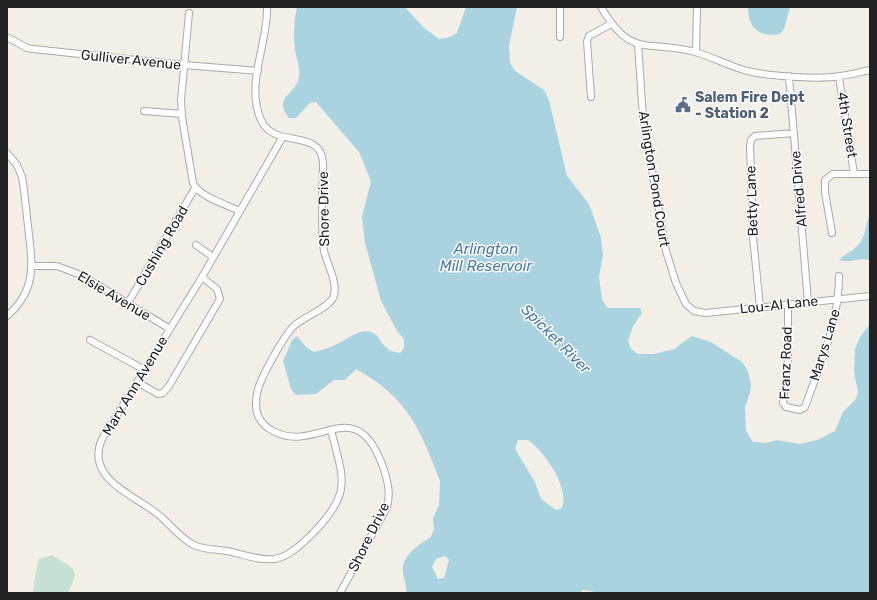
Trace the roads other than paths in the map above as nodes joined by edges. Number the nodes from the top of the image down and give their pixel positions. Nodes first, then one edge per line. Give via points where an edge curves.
1 (267, 7) edge
2 (560, 7) edge
3 (601, 7) edge
4 (697, 7) edge
5 (188, 13) dead end
6 (611, 24) junction
7 (7, 37) edge
8 (560, 37) dead end
9 (638, 44) junction
10 (696, 52) junction
11 (184, 65) junction
12 (870, 70) edge
13 (258, 71) junction
14 (789, 76) junction
15 (839, 77) junction
16 (591, 97) dead end
17 (144, 111) dead end
18 (182, 114) junction
19 (794, 133) junction
20 (282, 138) junction
21 (7, 153) edge
22 (854, 174) junction
23 (870, 174) edge
24 (195, 188) junction
25 (240, 211) junction
26 (832, 233) dead end
27 (196, 245) dead end
28 (213, 257) junction
29 (32, 266) junction
30 (839, 276) dead end
31 (202, 277) junction
32 (870, 296) edge
33 (839, 299) junction
34 (808, 302) junction
35 (128, 303) junction
36 (788, 304) junction
37 (760, 307) junction
38 (690, 308) joint
39 (7, 316) edge
40 (170, 329) junction
41 (90, 340) dead end
42 (145, 370) junction
43 (137, 382) junction
44 (800, 410) joint
45 (331, 430) junction
46 (340, 593) edge

1 - 13 street, Shore Drive
2 - 8 street
3 - 6 street
4 - 10 street
5 - 11 street
6 - 9 street via 627,39
6 - 16 street via 589,36 587,41
7 - 11 street, Gulliver Avenue via 26,48
9 - 10 street
9 - 38 street, Arlington Pond Court via 643,118 662,235 676,283
10 - 14 street via 746,70
11 - 13 street, Gulliver Avenue
11 - 18 street
12 - 15 street
13 - 20 street, Shore Drive via 257,103 260,120 266,129
14 - 15 street
14 - 19 street, Alfred Drive
15 - 22 street, 4th Street
17 - 18 street
18 - 24 street
19 - 34 street, Alfred Drive
19 - 37 street, Betty Lane via 755,136 750,145 753,237
20 - 25 street, Mary Ann Avenue
20 - 45 street, Shore Drive via 313,144 323,158 324,245 334,292 329,303 289,331 261,382 257,412 264,424 283,435 301,437
21 - 29 street via 17,165 22,177
22 - 23 street
22 - 26 street via 833,174 825,180
24 - 25 street
24 - 35 street, Cushing Road
25 - 28 street, Mary Ann Avenue
27 - 28 street
28 - 31 street, Mary Ann Avenue
29 - 35 street, Elsie Avenue via 57,266 74,272
29 - 39 street via 25,293
30 - 33 street, Marys Lane
31 - 40 street, Mary Ann Avenue
31 - 43 street via 215,287 220,295 218,304 165,391 158,394
32 - 33 street, Lou-Al Lane
33 - 34 street, Lou-Al Lane
33 - 44 street, Marys Lane via 827,346 805,407
34 - 36 street, Lou-Al Lane
35 - 40 street, Elsie Avenue
36 - 37 street, Lou-Al Lane
36 - 44 street, Franz Road via 788,359 783,403 786,407
37 - 38 street, Lou-Al Lane via 706,313
40 - 42 street, Mary Ann Avenue
41 - 42 street
42 - 43 street, Mary Ann Avenue
43 - 45 street, Mary Ann Avenue via 100,445 99,455 103,472 114,485 155,512 187,540 201,547 271,559 286,555 311,535 333,509 342,491 340,468
45 - 46 street, Shore Drive via 340,427 352,428 369,440 383,467 389,493 386,508

